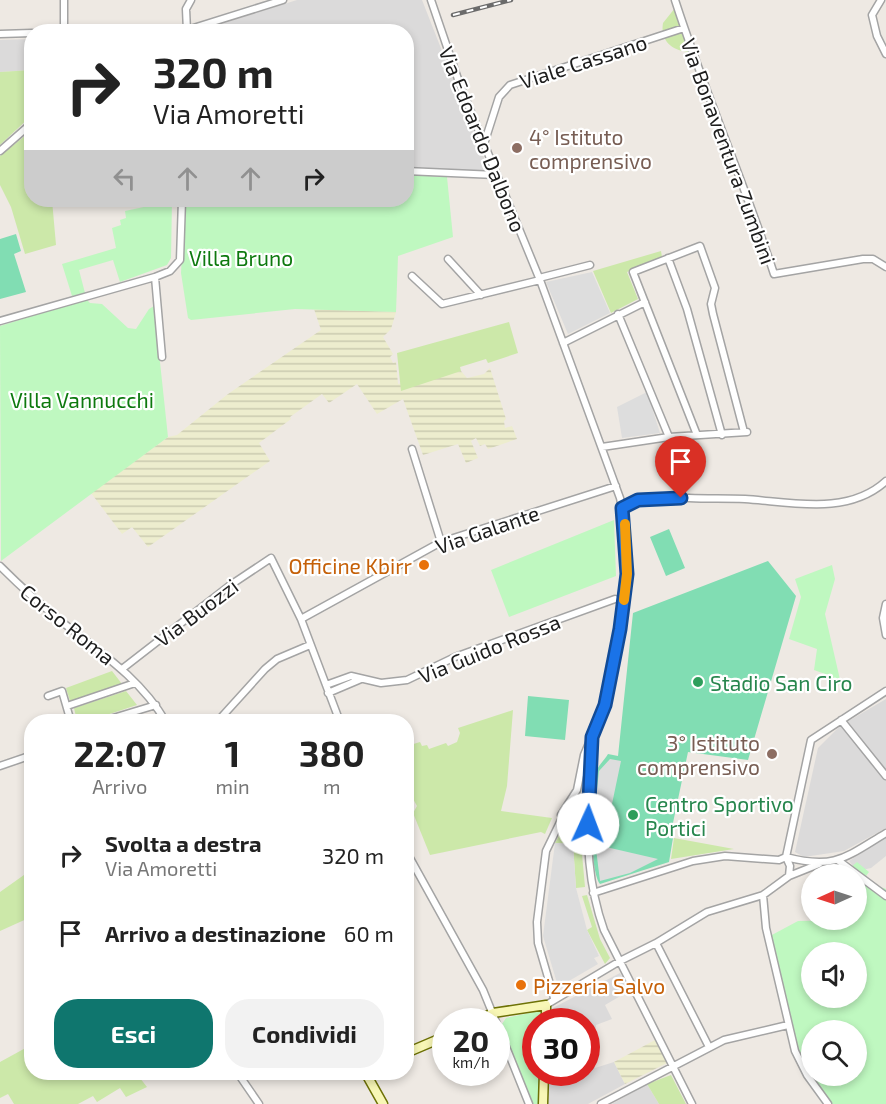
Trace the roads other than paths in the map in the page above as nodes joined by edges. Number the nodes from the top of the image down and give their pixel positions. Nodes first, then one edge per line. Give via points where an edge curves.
1 (64, 0) edge
2 (191, 0) edge
3 (283, 0) edge
4 (431, 0) edge
5 (675, 0) edge
6 (881, 0) edge
7 (64, 24) edge
8 (187, 24) edge
9 (209, 24) edge
10 (684, 28) junction
11 (24, 33) edge
12 (0, 34) edge
13 (886, 54) edge
14 (24, 130) edge
15 (484, 144) junction
16 (0, 151) edge
17 (414, 171) edge
18 (496, 175) junction
19 (182, 207) edge
20 (668, 258) junction
21 (448, 259) dead end
22 (590, 265) dead end
23 (886, 267) edge
24 (412, 276) dead end
25 (155, 278) junction
26 (539, 279) junction
27 (481, 295) junction
28 (645, 302) junction
29 (618, 314) junction
30 (0, 321) edge
31 (563, 343) junction
32 (162, 357) dead end
33 (697, 435) junction
34 (722, 435) junction
35 (669, 437) junction
36 (602, 447) junction
37 (412, 449) dead end
38 (886, 481) edge
39 (616, 486) junction
40 (622, 508) junction
41 (441, 542) junction
42 (0, 566) edge
43 (615, 598) dead end
44 (886, 604) edge
45 (301, 619) junction
46 (886, 635) edge
47 (310, 645) junction
48 (122, 669) junction
49 (361, 679) junction
50 (135, 683) junction
51 (326, 686) junction
52 (886, 691) edge
53 (328, 693) junction
54 (48, 696) dead end
55 (156, 705) junction
56 (67, 706) junction
57 (69, 714) edge
58 (126, 714) edge
59 (161, 714) edge
60 (224, 714) edge
61 (337, 714) edge
62 (841, 720) junction
63 (592, 737) junction
64 (24, 758) edge
65 (0, 766) edge
66 (886, 776) edge
67 (561, 815) junction
68 (588, 824) junction
69 (886, 833) edge
70 (786, 857) junction
71 (839, 861) junction
72 (819, 864) joint
73 (414, 865) edge
74 (801, 871) edge
75 (789, 876) junction
76 (593, 894) junction
77 (763, 895) junction
78 (886, 897) edge
79 (656, 943) junction
80 (620, 961) junction
81 (554, 998) junction
82 (546, 1005) joint
83 (490, 1008) edge
84 (510, 1015) edge
85 (788, 1024) junction
86 (432, 1042) edge
87 (709, 1047) junction
88 (414, 1050) edge
89 (510, 1056) edge
90 (671, 1065) junction
91 (242, 1080) edge
92 (370, 1080) edge
93 (544, 1086) edge
94 (259, 1104) edge
95 (383, 1104) edge
96 (529, 1104) edge
97 (543, 1104) edge
98 (601, 1104) edge
99 (692, 1104) edge
100 (828, 1104) edge

1 - 7 street
2 - 8 street via 186,9
3 - 9 street
4 - 15 street, Via Edoardo Dalbono
5 - 10 street, Via Bonaventura Zumbini
6 - 13 street via 872,15
10 - 15 street, Viale Cassano via 510,85 499,97
10 - 23 street, Via Bonaventura Zumbini via 774,274 863,259 873,259
11 - 12 street
14 - 16 street
15 - 18 street, Via Edoardo Dalbono
17 - 18 street
18 - 26 street, Via Edoardo Dalbono
19 - 25 street via 180,260 170,271
20 - 28 street via 633,272
20 - 34 street via 687,309
20 - 34 street via 700,246 715,288 713,314 746,432
21 - 27 street
22 - 26 street
24 - 27 street via 442,304
25 - 30 street
25 - 32 street
26 - 27 street
26 - 31 street, Via Edoardo Dalbono
28 - 29 street
28 - 33 street
29 - 31 street
29 - 35 street
31 - 36 street, Via Edoardo Dalbono
33 - 34 street
33 - 35 street
35 - 36 street
36 - 39 street, Via Edoardo Dalbono
37 - 41 street
38 - 40 street via 867,495 816,505 660,498 638,500
39 - 40 street, Via Edoardo Dalbono
39 - 41 street, Via Galante
40 - 63 street, Via Edoardo Dalbono via 627,574 620,629 605,705
41 - 45 street, Via Galante
42 - 48 street, Corso Roma
43 - 49 street, Via Guido Rossa via 455,657 407,680 381,683
44 - 46 street
45 - 47 street
45 - 48 street, Via Buozzi via 272,558 229,586
47 - 51 street
47 - 60 street via 277,659
48 - 50 street, Corso Roma
49 - 51 street via 351,676
49 - 53 street
50 - 55 street, Corso Roma
50 - 56 street
51 - 53 street
52 - 62 street
53 - 61 street
54 - 56 street via 62,691
55 - 58 street
55 - 59 street, Corso Roma
56 - 57 street
62 - 66 street
62 - 70 street via 812,740
63 - 67 street, Via Edoardo Dalbono via 577,790
63 - 68 street
64 - 65 street
67 - 68 street via 578,810
67 - 81 street, Via Edoardo Dalbono via 546,851 537,922 538,943
68 - 76 street via 588,868
69 - 71 street
70 - 72 street
70 - 75 street
70 - 76 street via 779,860 725,856 693,861
71 - 72 street
71 - 78 street
73 - 83 street
74 - 75 street
75 - 77 street
76 - 80 street via 604,930
77 - 79 street via 707,912
77 - 85 street via 766,928
79 - 80 street
79 - 87 street
80 - 81 street
80 - 90 street
81 - 82 street
82 - 84 main road
85 - 87 street
85 - 100 street via 799,1059
86 - 88 main road
87 - 90 street
89 - 96 street
90 - 98 street
90 - 99 street
91 - 94 street
92 - 95 main road
93 - 97 main road

